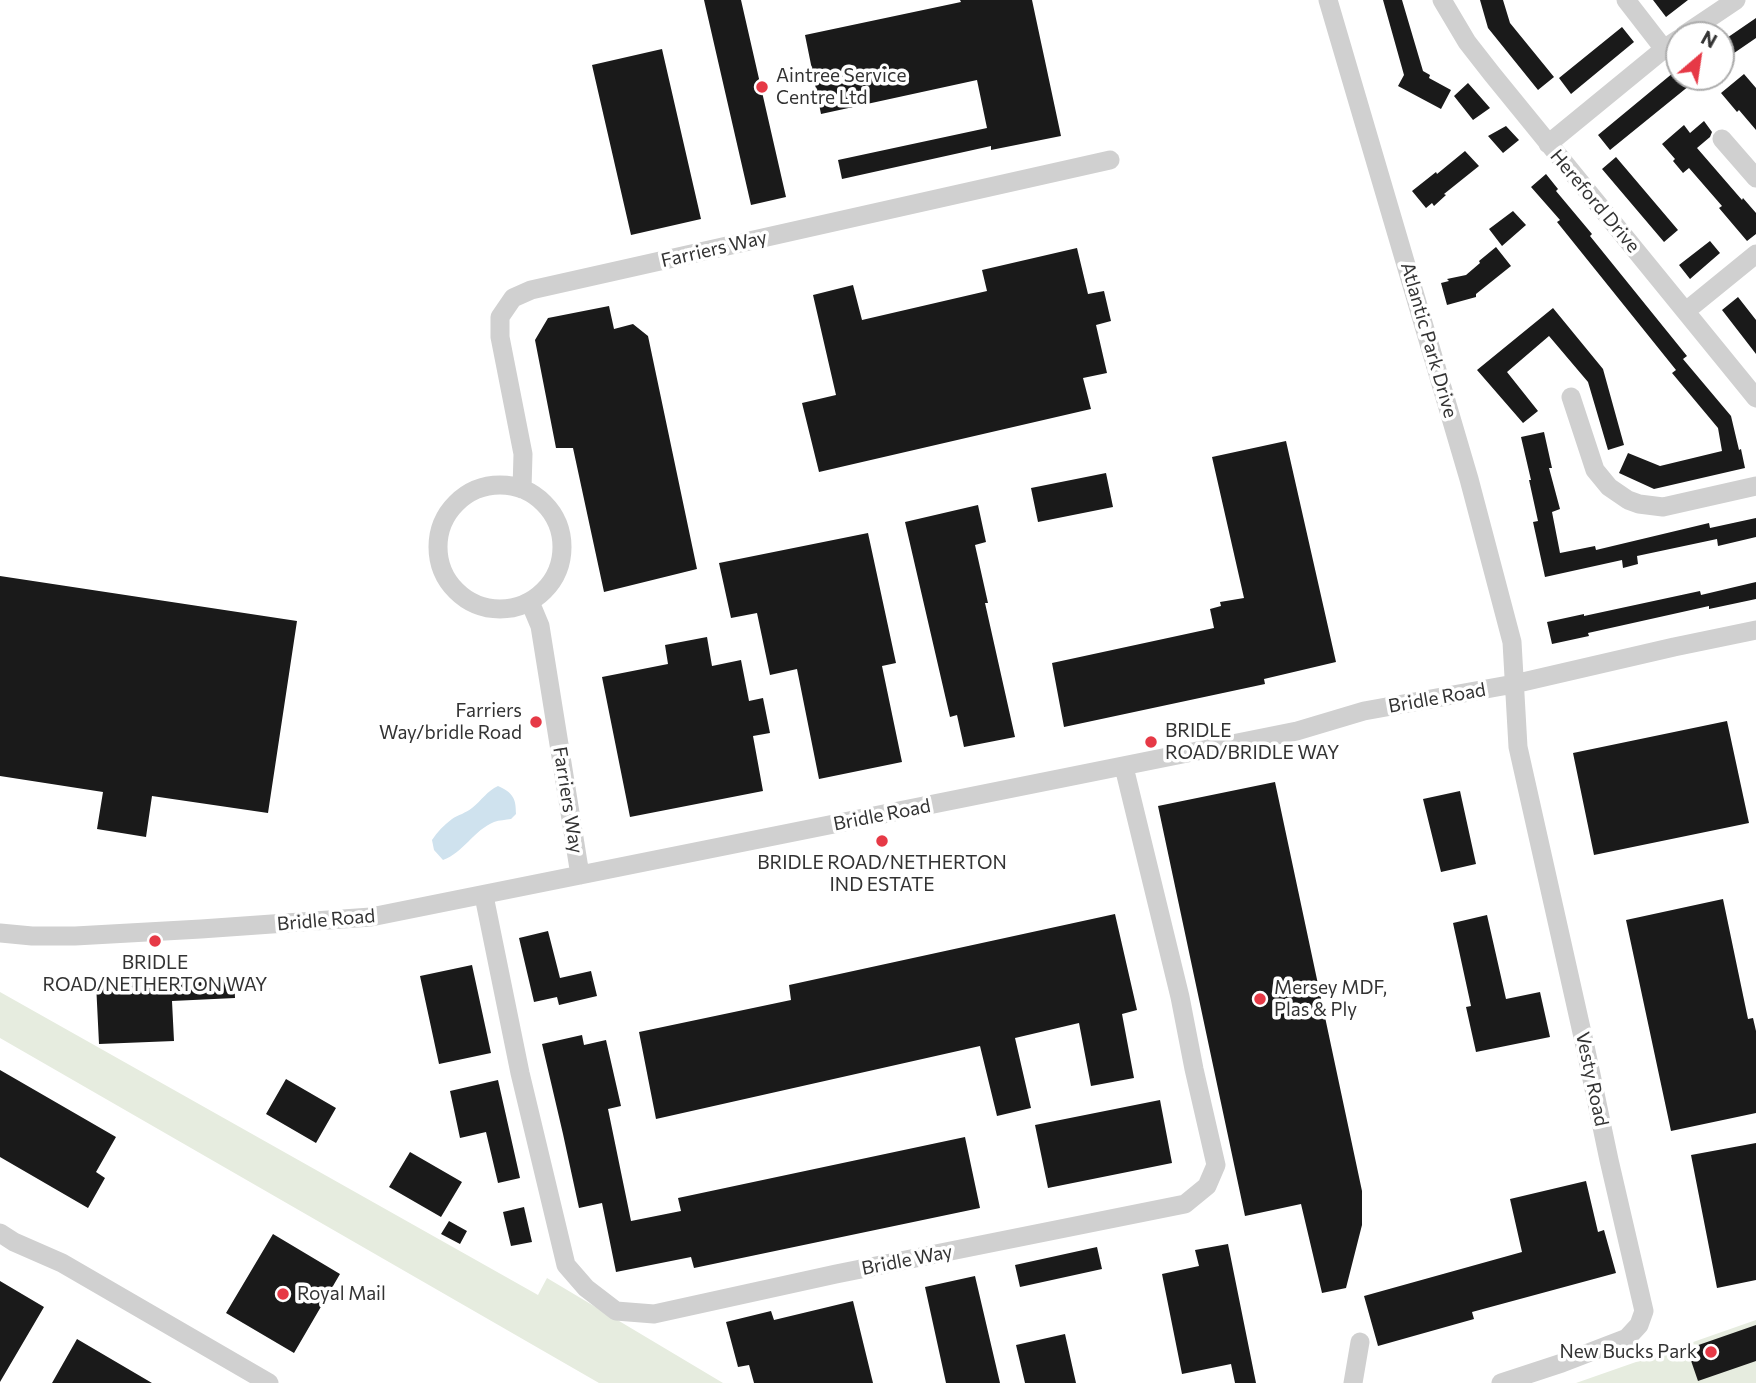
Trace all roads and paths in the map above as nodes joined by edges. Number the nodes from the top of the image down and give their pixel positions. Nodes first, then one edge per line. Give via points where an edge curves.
1 (1328, 0) edge
2 (1442, 0) edge
3 (1626, 0) edge
4 (1736, 0) edge
5 (1705, 21) edge
6 (1665, 37) edge
7 (1665, 50) edge
8 (1721, 139) dead end
9 (1548, 144) junction
10 (1110, 160) dead end
11 (1756, 178) edge
12 (1756, 254) edge
13 (1686, 311) junction
14 (1571, 397) dead end
15 (1756, 398) edge
16 (1756, 486) edge
17 (522, 489) junction
18 (530, 601) junction
19 (1756, 631) edge
20 (1514, 684) junction
21 (1124, 767) junction
22 (580, 875) junction
23 (484, 896) junction
24 (0, 933) edge
25 (0, 1233) edge
26 (1360, 1342) dead end
27 (269, 1383) edge
28 (1353, 1383) edge
29 (1501, 1383) edge

1 - 20 street, Atlantic Park Drive via 1469,479 1511,642
2 - 9 street, Hereford Drive via 1467,42
3 - 6 street
4 - 5 street
7 - 9 street
8 - 11 street
9 - 13 street, Hereford Drive
10 - 17 street, Farriers Way via 531,290 513,298 500,317 500,337 523,454
12 - 13 street
13 - 15 street, Hereford Drive
14 - 16 street via 1595,470 1628,500 1663,507
17 - 18 street via 544,503 561,536 561,558 554,578
17 - 18 street via 504,485 466,495 449,511 439,534 439,556 449,583 473,603 509,609
18 - 22 street, Farriers Way via 540,626
19 - 20 street, Bridle Road
20 - 21 street, Bridle Road via 1364,712 1297,731
20 - 29 street, Vesty Road via 1518,747 1644,1311 1640,1325 1627,1338
21 - 22 street, Bridle Road
21 - 23 street, Bridle Way via 1216,1165 1207,1186 1185,1204 654,1314 617,1311 586,1288 566,1265
22 - 23 street, Bridle Road
23 - 24 street, Bridle Road via 358,918 75,936
25 - 27 street via 62,1263
26 - 28 street

